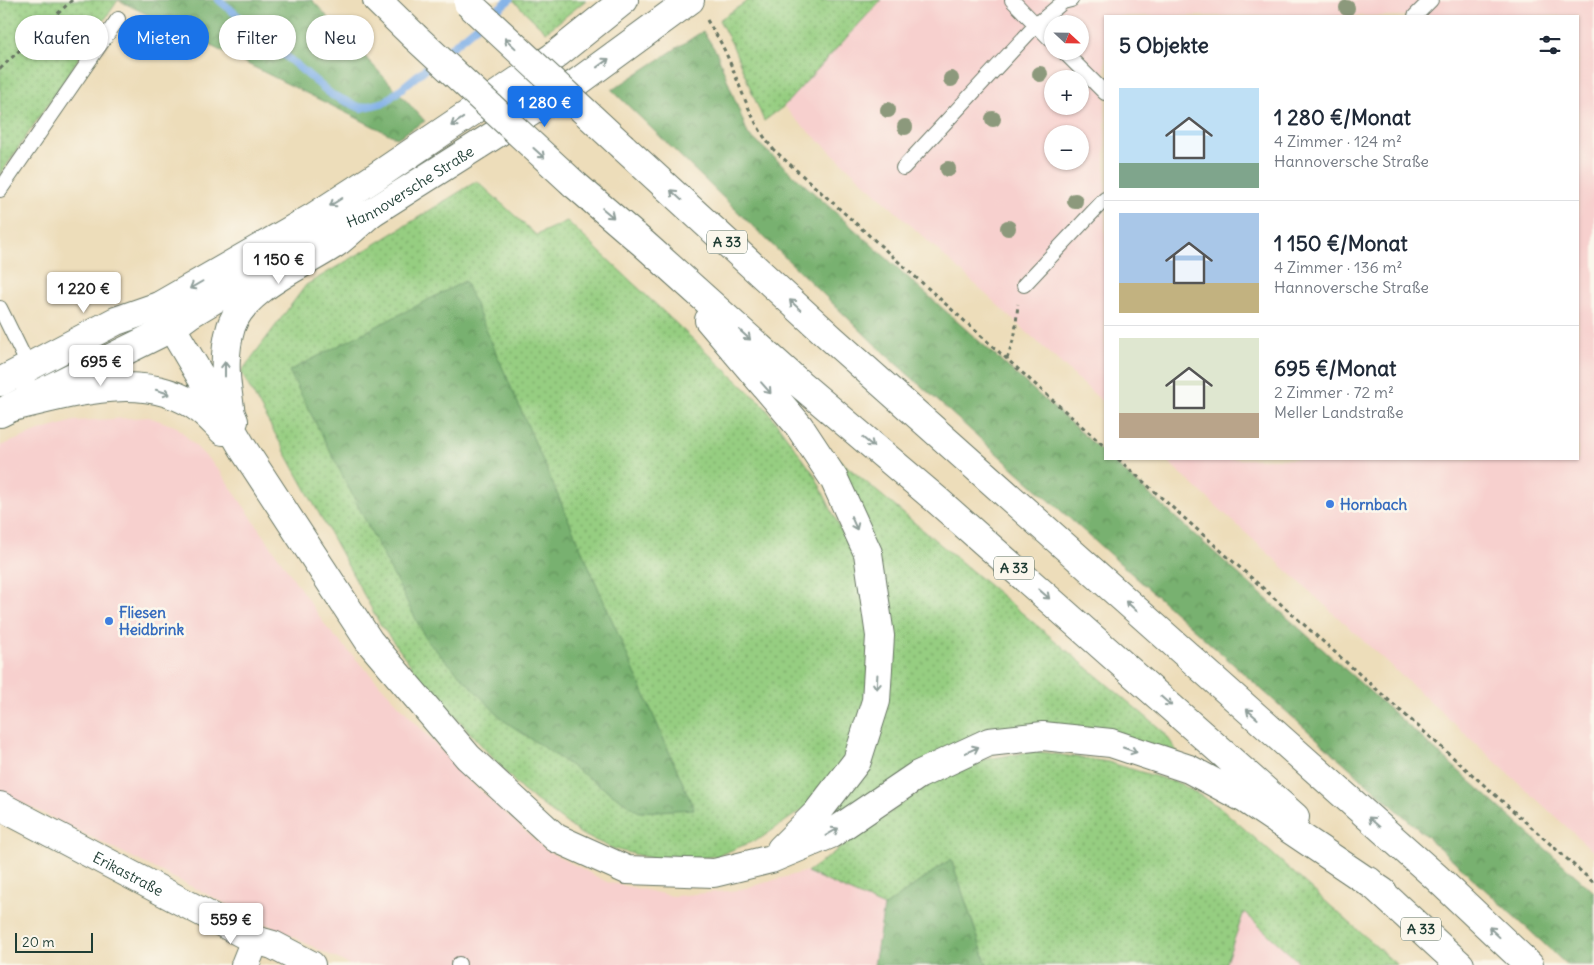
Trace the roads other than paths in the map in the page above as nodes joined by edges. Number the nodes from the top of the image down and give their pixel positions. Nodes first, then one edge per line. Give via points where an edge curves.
1 (377, 0) edge
2 (624, 0) edge
3 (1012, 0) edge
4 (1071, 0) edge
5 (1431, 0) edge
6 (466, 2) edge
7 (696, 7) edge
8 (1416, 15) edge
9 (118, 19) dead end
10 (1036, 25) junction
11 (1044, 33) edge
12 (1072, 60) edge
13 (1104, 92) edge
14 (903, 168) dead end
15 (0, 190) edge
16 (1104, 200) edge
17 (371, 214) junction
18 (644, 244) junction
19 (1024, 285) road end
20 (0, 308) edge
21 (165, 317) junction
22 (29, 367) junction
23 (0, 382) edge
24 (6, 410) edge
25 (244, 450) junction
26 (0, 806) edge
27 (771, 859) junction
28 (1383, 892) junction
29 (250, 953) edge
30 (311, 965) edge
31 (1460, 965) edge
32 (1529, 965) edge

1 -> 18 main road, A 33, bridge via 573,183
2 -> 21 main road, Hannoversche Straße via 553,57
3 - 10 lane
4 - 10 lane via 1063,2
5 - 8 lane
32 -> 6 main road, A 33, bridge via 1436,877 831,338
17 -> 7 main road, Hannoversche Straße
9 - 15 lane
10 - 11 lane
10 - 14 lane
12 - 13 lane
16 - 19 lane
17 - 21 main road, Hannoversche Straße via 333,228 190,314
25 -> 17 main road via 231,414 225,378 226,350 232,325 246,302 267,285 339,241
18 -> 27 main road via 799,426 834,479 868,554 880,636 876,701 857,761 817,813
18 -> 28 main road, A 33
20 - 22 lane
21 - 22 main road via 116,321
21 - 24 main road
21 - 25 main road
22 - 23 main road
22 - 24 lane via 27,388
24 -> 25 main road via 84,391 150,388 177,396 200,409
25 - 27 main road via 369,641 468,757 556,838 627,870 714,873
26 - 29 main road, Erikastraße
27 -> 28 main road via 830,834 918,775 989,742 1043,736 1111,743 1188,769 1245,799
28 - 31 main road, A 33
29 - 30 main road, Erikastraße via 273,945

